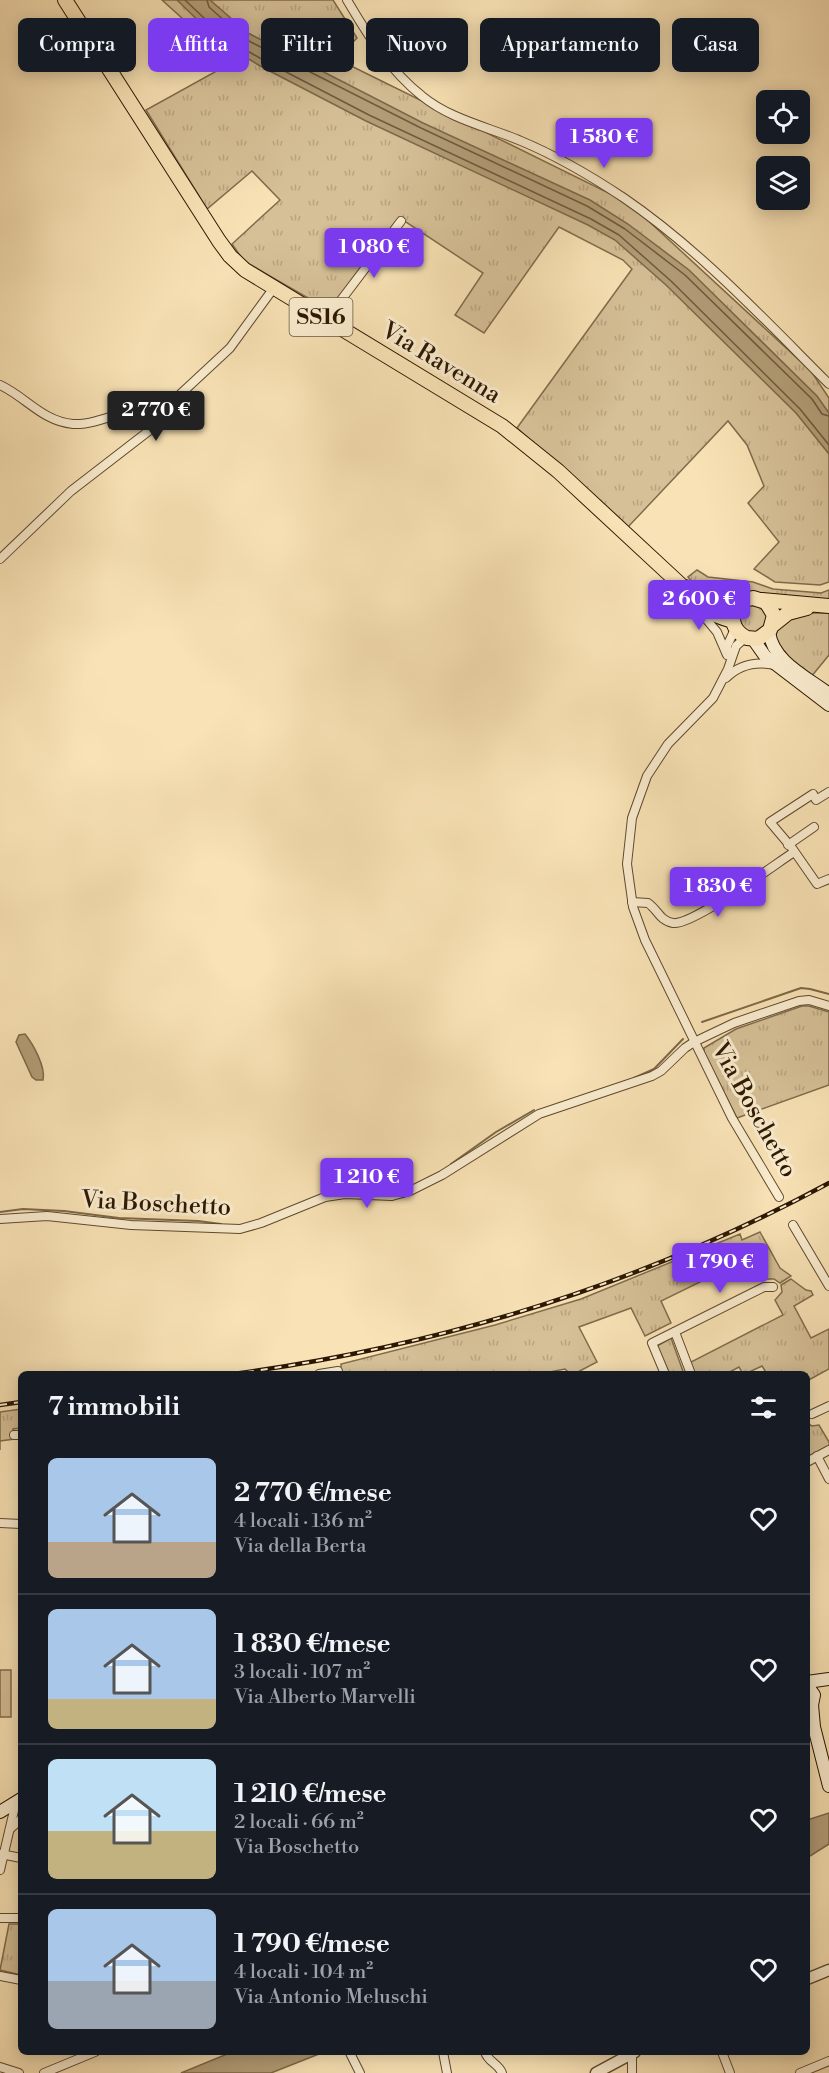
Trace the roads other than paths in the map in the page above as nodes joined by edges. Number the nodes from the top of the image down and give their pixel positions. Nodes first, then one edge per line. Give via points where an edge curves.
1 (65, 0) edge
2 (346, 0) edge
3 (401, 221) dead end
4 (273, 289) junction
5 (326, 320) junction
6 (829, 384) edge
7 (0, 385) edge
8 (168, 406) junction
9 (0, 559) edge
10 (686, 592) junction
11 (744, 600) junction
12 (762, 600) junction
13 (824, 606) edge
14 (771, 628) junction
15 (742, 632) junction
16 (727, 655) junction
17 (777, 666) junction
18 (728, 669) junction
19 (722, 682) junction
20 (829, 694) edge
21 (829, 705) edge
22 (829, 792) edge
23 (814, 827) dead end
24 (791, 848) junction
25 (829, 879) edge
26 (632, 902) junction
27 (829, 1006) edge
28 (694, 1042) junction
29 (779, 1197) dead end
30 (0, 1219) edge
31 (793, 1225) dead end
32 (829, 1286) edge
33 (773, 1287) dead end
34 (675, 1332) junction
35 (664, 1371) edge
36 (690, 1371) edge
37 (829, 1406) edge
38 (812, 1414) dead end
39 (829, 1450) edge
40 (817, 1456) junction
41 (810, 1460) edge
42 (829, 1479) edge
43 (0, 1523) edge
44 (18, 1524) edge
45 (829, 1681) edge
46 (810, 1695) edge
47 (810, 1702) edge
48 (810, 1742) edge
49 (823, 1766) junction
50 (828, 1784) edge
51 (18, 1802) edge
52 (18, 1804) edge
53 (0, 1813) edge
54 (18, 1822) edge
55 (10, 1829) junction
56 (2, 1854) edge
57 (18, 1857) edge
58 (0, 1870) edge
59 (0, 1918) edge
60 (18, 1918) edge
61 (829, 1970) edge
62 (0, 1976) edge
63 (810, 1978) edge
64 (18, 1979) edge
65 (88, 2055) edge
66 (351, 2055) edge
67 (444, 2055) edge
68 (486, 2055) edge
69 (629, 2055) edge
70 (633, 2055) edge
71 (723, 2055) edge
72 (829, 2061) edge
73 (0, 2067) edge
74 (19, 2073) edge
75 (44, 2073) edge
76 (360, 2073) edge
77 (447, 2073) edge
78 (502, 2073) edge
79 (596, 2073) edge
80 (633, 2073) edge
81 (730, 2073) edge
82 (800, 2073) edge

1 - 4 main road, Via Ravenna / SS16 via 226,251 244,270
2 - 6 street via 388,62 421,96 448,112 558,158 626,200 699,257
3 - 5 street
4 - 5 main road, Via Ravenna / SS16
4 - 8 street via 230,348
5 - 10 main road, Via Ravenna / SS16 via 511,433 558,471
7 - 8 street via 45,416 72,424 105,420 155,405
8 - 9 street via 145,434 71,491
10 - 11 main road, Via Ravenna
10 - 15 main road, Via Ravenna via 709,613
10 - 16 street via 717,632
11 - 12 main road, Via Ravenna
11 - 15 main road via 734,610
12 - 13 main road, Via Ravenna
12 - 14 main road via 772,609
13 - 14 main road via 795,610
14 - 15 main road via 762,637
14 - 20 main road via 771,645 778,655
15 - 16 street via 727,646
15 - 17 main road, Via Ravenna
15 - 18 street
16 - 18 street
17 - 19 street via 749,664
17 - 21 main road, Via Ravenna
18 - 19 street
19 - 26 street via 706,706 664,750 640,790 628,841
22 - 24 street via 816,800 813,794 770,822
23 - 24 street
24 - 25 street via 817,884
24 - 26 street via 717,903 681,923 663,919 648,903
26 - 28 street via 645,940
27 - 28 street, Via Boschetto via 799,1000
28 - 29 street, Via Boschetto via 732,1118
28 - 30 street, Via Boschetto via 652,1076 539,1114 442,1175 398,1195 332,1195 255,1225 233,1229 131,1225 47,1216
31 - 32 street
33 - 34 street via 764,1287
34 - 35 street via 652,1343
34 - 36 street
37 - 38 street
39 - 40 street
40 - 41 street
40 - 42 street
43 - 44 street
45 - 46 main road
47 - 49 main road
48 - 49 main road
49 - 50 main road
51 - 53 main road
52 - 55 street
54 - 55 street
55 - 56 street
56 - 57 street
56 - 58 street
59 - 60 street
61 - 63 street
62 - 64 street
65 - 75 street
66 - 76 street
67 - 77 street
68 - 78 street
69 - 79 street
70 - 80 street
71 - 81 street
72 - 82 street
73 - 74 street

